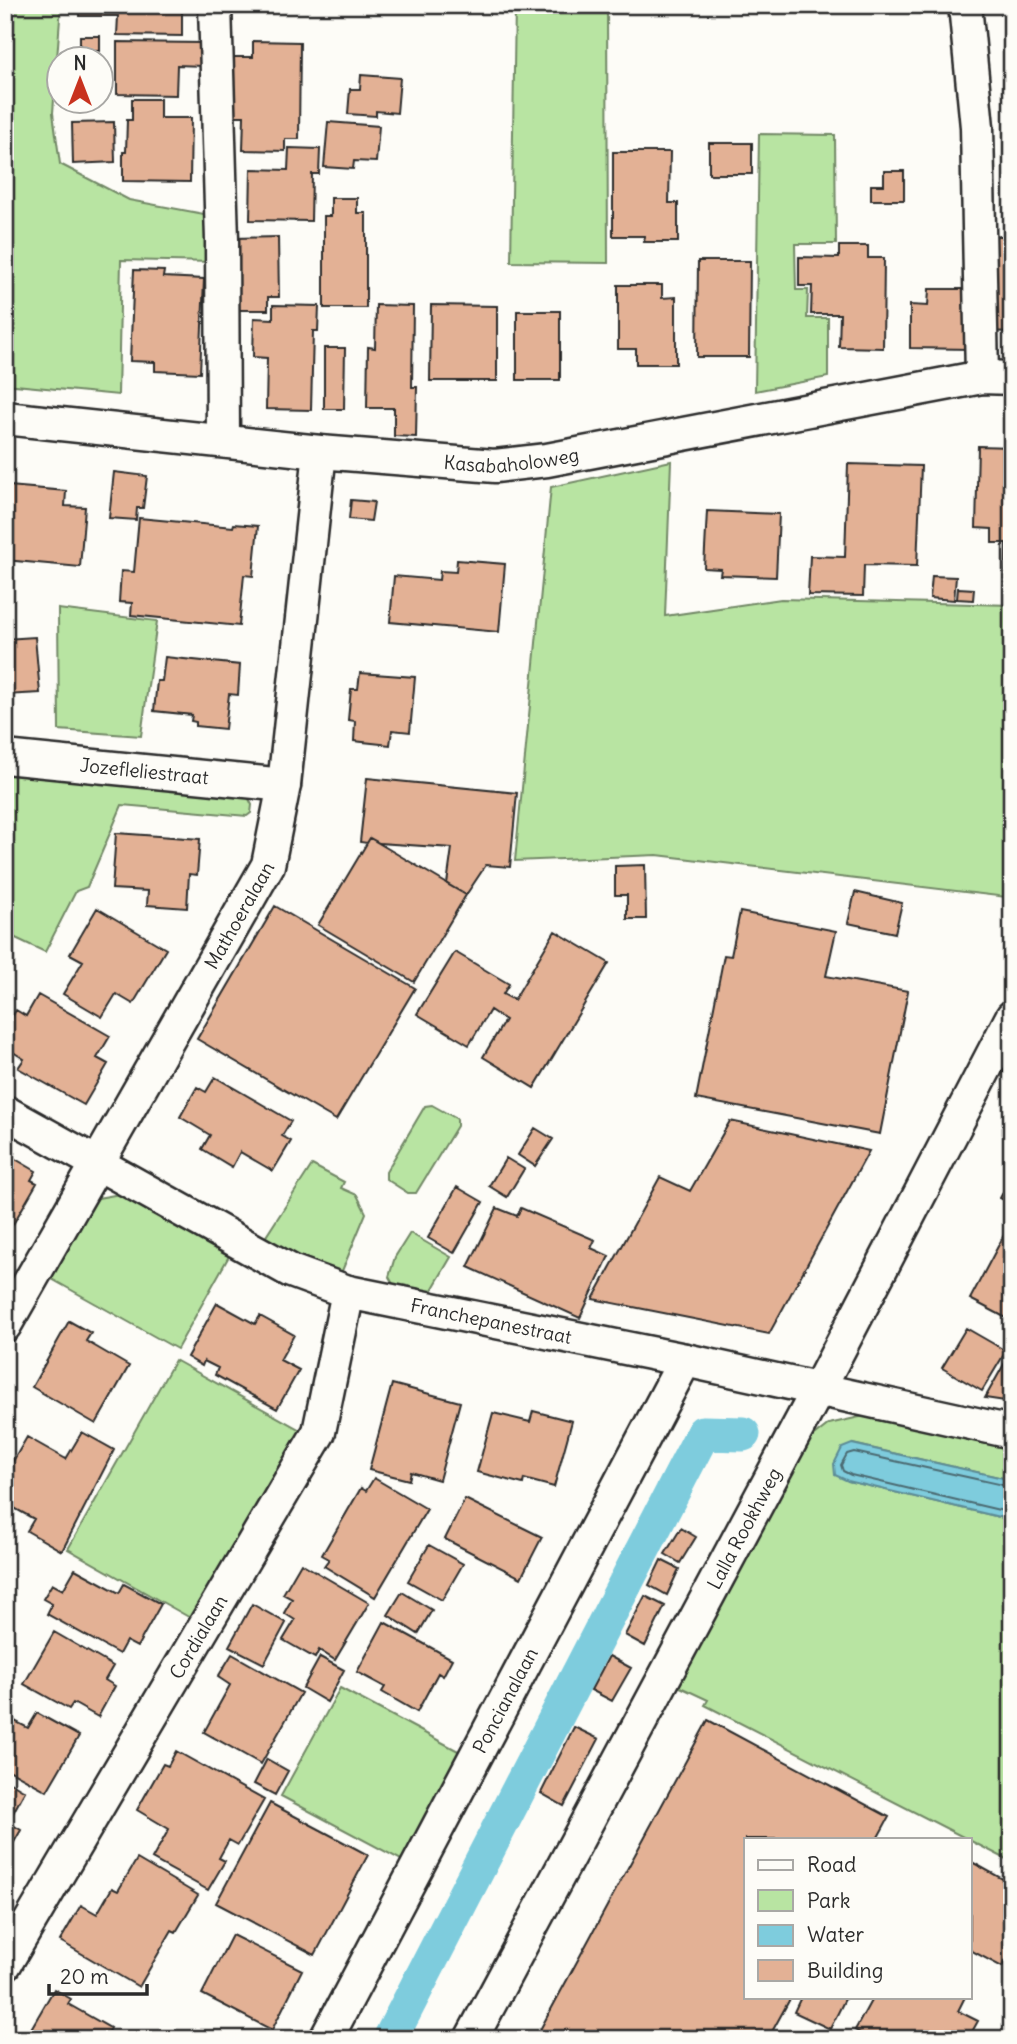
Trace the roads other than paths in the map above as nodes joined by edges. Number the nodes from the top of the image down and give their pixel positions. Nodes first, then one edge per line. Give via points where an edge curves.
1 (215, 5) edge
2 (965, 5) edge
3 (997, 377) edge
4 (5, 418) edge
5 (223, 440) junction
6 (320, 452) junction
7 (5, 757) edge
8 (284, 785) junction
9 (1012, 1017) edge
10 (5, 1112) edge
11 (99, 1165) junction
12 (348, 1292) junction
13 (5, 1325) edge
14 (685, 1360) junction
15 (819, 1388) junction
16 (1012, 1432) edge
17 (5, 1964) edge
18 (326, 2039) edge
19 (471, 2039) edge

1 - 5 street
2 - 3 street
3 - 6 street, Kasabaholoweg via 495,466
4 - 5 street, Kasabaholoweg
5 - 6 street, Kasabaholoweg
6 - 8 street, Mathoeralaan
7 - 8 street, Jozefleliestraat
8 - 11 street, Mathoeralaan via 268,865
9 - 15 street, Lalla Rookhweg
10 - 11 street, Franchepanestraat
11 - 12 street, Franchepanestraat via 291,1271
11 - 13 street, Mathoeralaan
12 - 14 street, Franchepanestraat
12 - 17 street, Cordialaan via 319,1432
14 - 15 street, Franchepanestraat
14 - 18 street, Poncianalaan
15 - 16 street, Franchepanestraat
15 - 19 street, Lalla Rookhweg

